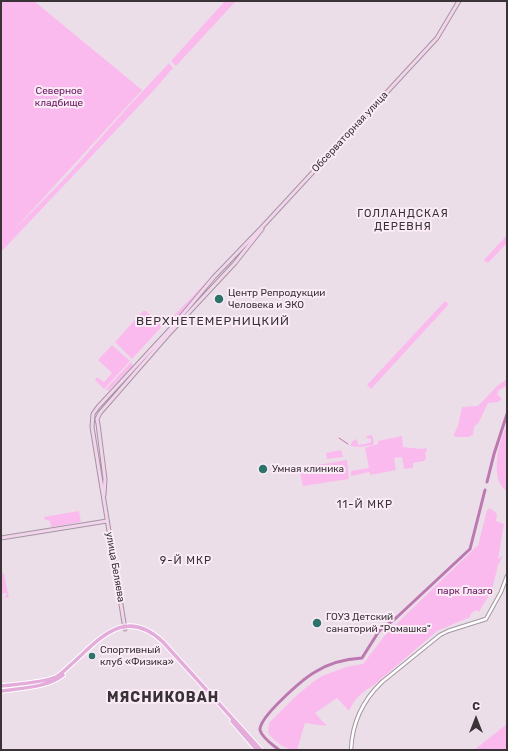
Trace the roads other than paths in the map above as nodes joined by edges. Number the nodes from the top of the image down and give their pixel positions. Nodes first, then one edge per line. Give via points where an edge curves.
1 (459, 1) edge
2 (264, 226) junction
3 (236, 254) junction
4 (240, 258) junction
5 (201, 292) junction
6 (206, 296) junction
7 (125, 377) junction
8 (126, 383) junction
9 (97, 459) junction
10 (103, 461) junction
11 (104, 499) junction
12 (107, 521) junction
13 (1, 538) edge
14 (507, 576) edge
15 (125, 628) junction
16 (138, 628) junction
17 (45, 682) junction
18 (1, 686) edge
19 (1, 691) edge
20 (257, 750) edge
21 (261, 750) edge
22 (351, 750) edge

1 - 2 main road, Обсерваторная улица via 437,38
2 - 3 main road, Обсерваторная улица
2 - 4 main road, Обсерваторная улица
3 - 4 main road
3 - 5 main road, Обсерваторная улица
4 - 6 main road, Обсерваторная улица
5 - 6 main road
5 - 7 main road, Обсерваторная улица
6 - 8 main road, Обсерваторная улица
7 - 8 main road
7 - 9 main road, Обсерваторная улица via 93,414 92,427
8 - 10 main road, Обсерваторная улица via 98,415
9 - 10 main road
9 - 11 main road, Обсерваторная улица
10 - 11 main road, Обсерваторная улица via 106,487
11 - 12 main road, Обсерваторная улица
12 - 13 main road
12 - 15 main road, улица Беляева
14 - 22 street via 487,618 440,635 374,690 363,705 356,722
15 - 16 main road
15 - 17 main road via 106,633 59,674
16 - 20 main road via 157,640
16 - 21 main road via 148,630 163,642
17 - 18 main road
17 - 19 main road

